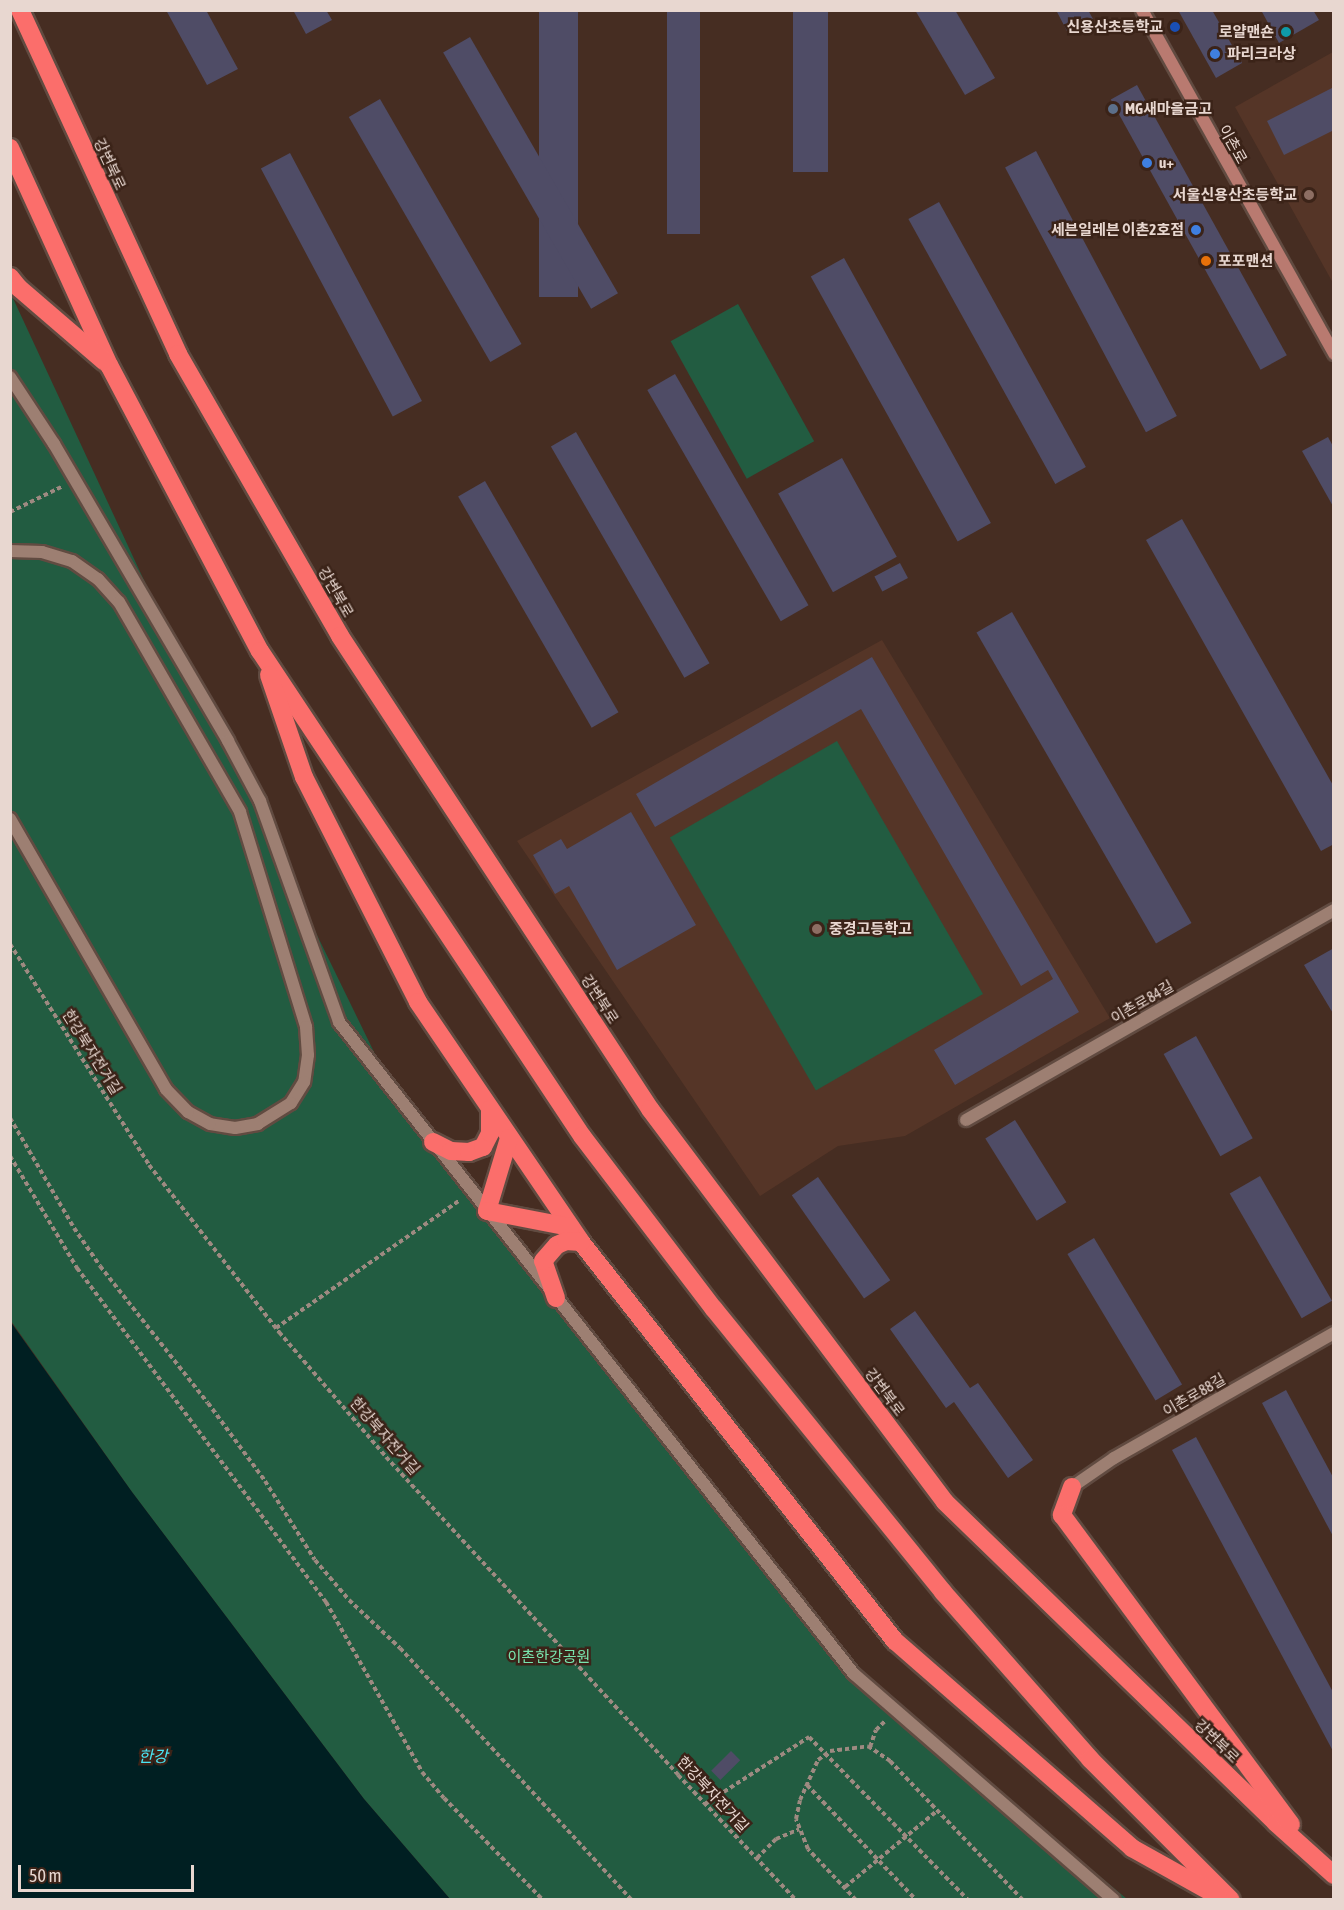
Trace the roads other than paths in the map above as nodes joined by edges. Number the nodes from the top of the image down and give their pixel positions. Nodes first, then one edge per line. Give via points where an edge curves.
1 (20, 10) edge
2 (1142, 10) edge
3 (10, 148) edge
4 (10, 277) edge
5 (1334, 354) edge
6 (109, 365) junction
7 (10, 376) edge
8 (10, 551) edge
9 (260, 651) junction
10 (10, 819) edge
11 (1334, 910) edge
12 (490, 1109) junction
13 (966, 1120) dead end
14 (509, 1138) junction
15 (433, 1142) junction
16 (487, 1211) junction
17 (570, 1227) junction
18 (581, 1242) junction
19 (556, 1298) junction
20 (1334, 1333) edge
21 (1072, 1487) joint
22 (1317, 1860) junction
23 (1334, 1875) edge
24 (1114, 1899) edge
25 (1224, 1899) edge
26 (1231, 1899) edge

1 - 22 highway, 강변북로 via 189,374 340,636 650,1108 945,1502
2 - 5 street, 이촌로
3 - 6 highway
4 - 6 highway
6 - 9 highway
7 - 15 street via 75,480 260,801 339,1022
8 - 10 street via 42,552 72,561 98,579 119,602 240,812 306,1027 308,1055 304,1082 291,1103 258,1124 236,1128 210,1124 188,1112 166,1089
9 - 12 highway via 304,777 418,1002
9 - 26 highway via 582,1136 714,1309 943,1592 1090,1759
11 - 13 street, 이촌로84길
12 - 14 highway
12 - 15 highway via 490,1133 483,1147 451,1152
14 - 16 highway
14 - 17 highway
15 - 16 street
16 - 17 highway
16 - 19 street
17 - 18 highway
18 - 19 highway via 556,1245 543,1261
18 - 25 highway via 895,1641 1132,1848
19 - 24 street via 854,1674
20 - 21 street, 이촌로88길 via 1114,1458
21 - 22 highway via 1062,1515
22 - 23 highway, 강변북로

